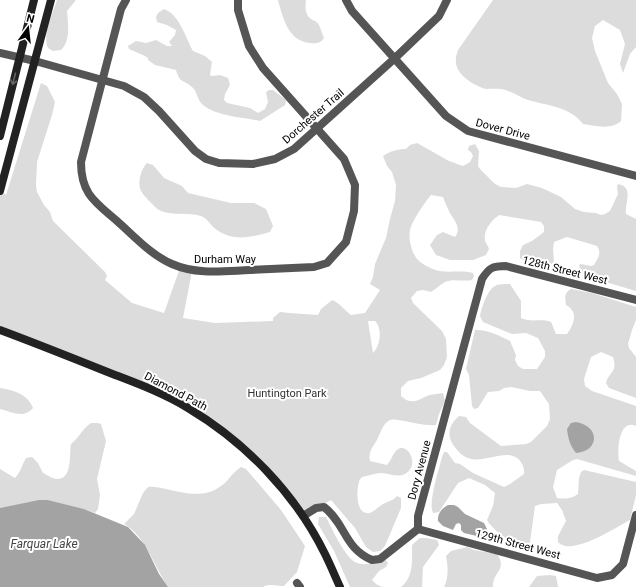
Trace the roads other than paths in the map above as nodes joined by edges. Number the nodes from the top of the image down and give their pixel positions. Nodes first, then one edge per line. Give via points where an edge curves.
1 (34, 0) edge
2 (51, 0) edge
3 (126, 0) edge
4 (238, 0) edge
5 (346, 0) edge
6 (447, 0) edge
7 (0, 53) edge
8 (20, 57) junction
9 (394, 59) junction
10 (35, 61) junction
11 (102, 80) junction
12 (318, 128) junction
13 (0, 136) edge
14 (636, 176) edge
15 (0, 190) edge
16 (488, 270) joint
17 (636, 300) edge
18 (0, 330) edge
19 (636, 515) edge
20 (303, 516) junction
21 (418, 529) junction
22 (340, 587) edge

1 - 8 street
2 - 10 street
3 - 11 street, Durham Way via 121,9
4 - 12 street, Durham Way via 238,10 249,46 263,68
5 - 9 street, Dover Drive via 352,11
6 - 9 street, Dorchester Trail via 439,16
7 - 8 street, Dorchester Trail
8 - 10 street, Dorchester Trail
8 -> 13 street
9 - 12 street, Dorchester Trail
9 - 14 street, Dover Drive via 446,116 468,131
10 - 11 street, Dorchester Trail
10 - 15 street
11 - 12 street, Dorchester Trail via 124,86 144,97 195,151 206,159 219,163 253,164 275,159 294,149
11 - 12 street, Durham Way via 81,162 84,188 95,203 155,254 172,264 190,270 210,272 314,267 327,263 346,242 354,211 355,185 344,159
16 - 17 street, 128th Street West via 496,266 506,266
16 - 21 street, Dory Avenue via 482,279 418,516
18 - 20 street, Diamond Path via 143,385 187,407 223,431 251,455 277,482
19 - 21 street, 129th Street West via 622,564 612,575 597,578
20 - 21 street via 316,508 324,507 332,514 357,552 372,560 380,559
20 - 22 street, Diamond Path via 325,553

